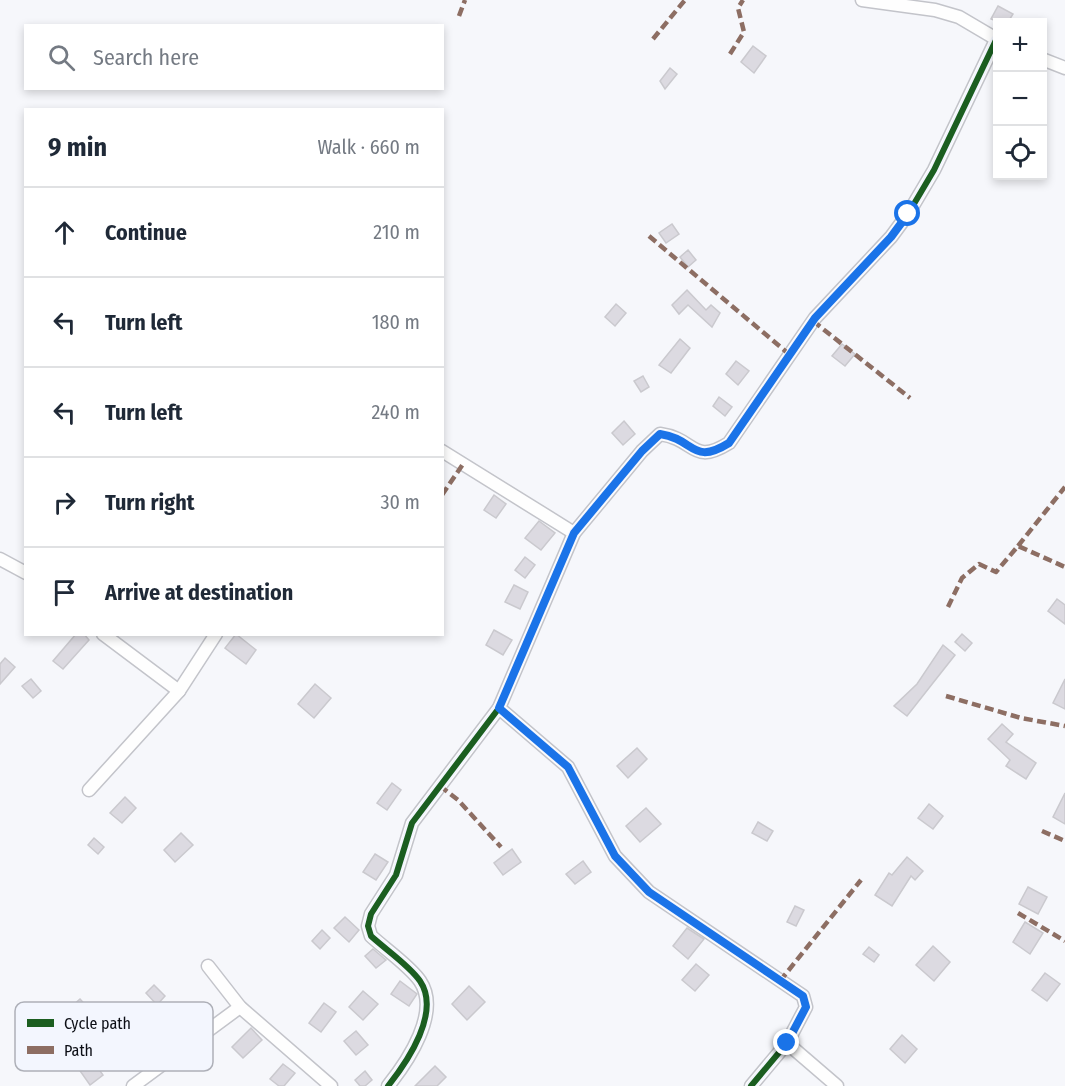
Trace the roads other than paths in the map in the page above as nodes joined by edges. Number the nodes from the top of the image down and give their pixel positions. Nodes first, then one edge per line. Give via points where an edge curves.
1 (862, 0) edge
2 (993, 38) edge
3 (993, 48) edge
4 (1047, 61) edge
5 (1065, 68) edge
6 (444, 452) edge
7 (574, 533) junction
8 (0, 559) edge
9 (24, 572) edge
10 (106, 636) edge
11 (215, 636) edge
12 (180, 691) junction
13 (499, 708) junction
14 (89, 790) dead end
15 (208, 966) dead end
16 (240, 1007) junction
17 (213, 1027) edge
18 (787, 1043) junction
19 (153, 1071) edge
20 (133, 1086) edge
21 (331, 1086) edge
22 (388, 1086) edge
23 (752, 1086) edge
24 (837, 1086) edge

1 - 2 street via 959,17
3 - 7 street via 934,170 908,214 815,318 729,443 712,453 701,453 673,436 660,434
4 - 5 street
6 - 7 street
7 - 13 street
8 - 9 street
10 - 12 street
11 - 12 street
12 - 14 street
13 - 18 street via 568,767 615,856 649,892 803,996 806,1007
13 - 22 street via 412,823 396,875 371,914 371,936 420,981 427,1003 417,1043
15 - 16 street
16 - 17 street
16 - 21 street
18 - 23 street
18 - 24 street
19 - 20 street

